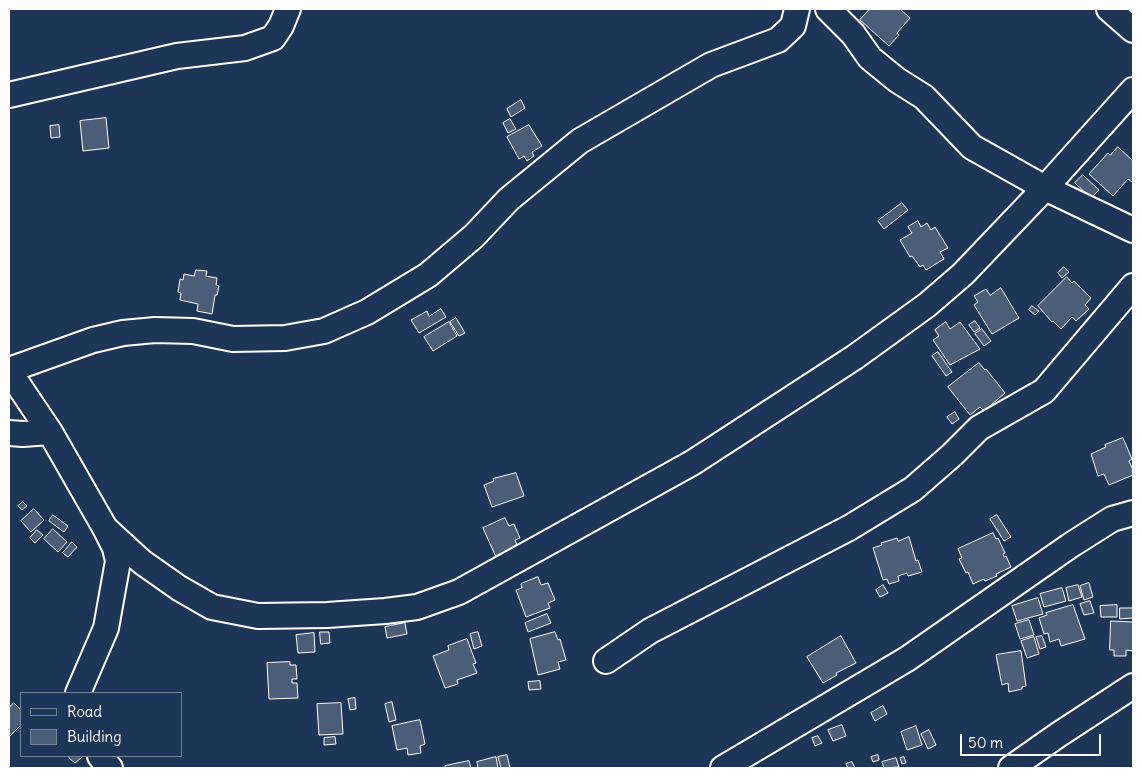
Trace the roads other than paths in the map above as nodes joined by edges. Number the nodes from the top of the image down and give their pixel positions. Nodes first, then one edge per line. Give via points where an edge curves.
1 (288, 9) edge
2 (797, 9) edge
3 (828, 9) edge
4 (1109, 9) edge
5 (1133, 30) edge
6 (1133, 90) edge
7 (9, 95) edge
8 (1045, 188) junction
9 (1133, 230) edge
10 (1133, 286) edge
11 (9, 371) edge
12 (50, 432) junction
13 (9, 433) edge
14 (1133, 513) edge
15 (105, 528) junction
16 (606, 661) dead end
17 (1133, 686) edge
18 (78, 692) edge
19 (101, 757) edge
20 (110, 768) edge
21 (723, 768) edge
22 (1011, 768) edge

1 - 7 street via 273,38 245,48 177,56
2 - 11 street via 793,26 778,40 711,65 580,141 509,200 474,236 428,275 367,312 324,331 285,338 233,338 193,331 124,332
3 - 8 street via 870,58 924,97 972,147
4 - 5 street
6 - 8 street
8 - 9 street
8 - 15 street via 963,274 927,305 855,357 692,463 459,592 417,607 385,611 258,616 212,607 178,588 142,562
10 - 16 street via 1044,391 979,428 913,489 841,532 650,631
11 - 12 street
12 - 13 street
12 - 15 street
14 - 21 street via 1112,519 907,660
15 - 18 street via 115,548 117,568 106,628
17 - 22 street
19 - 20 street

